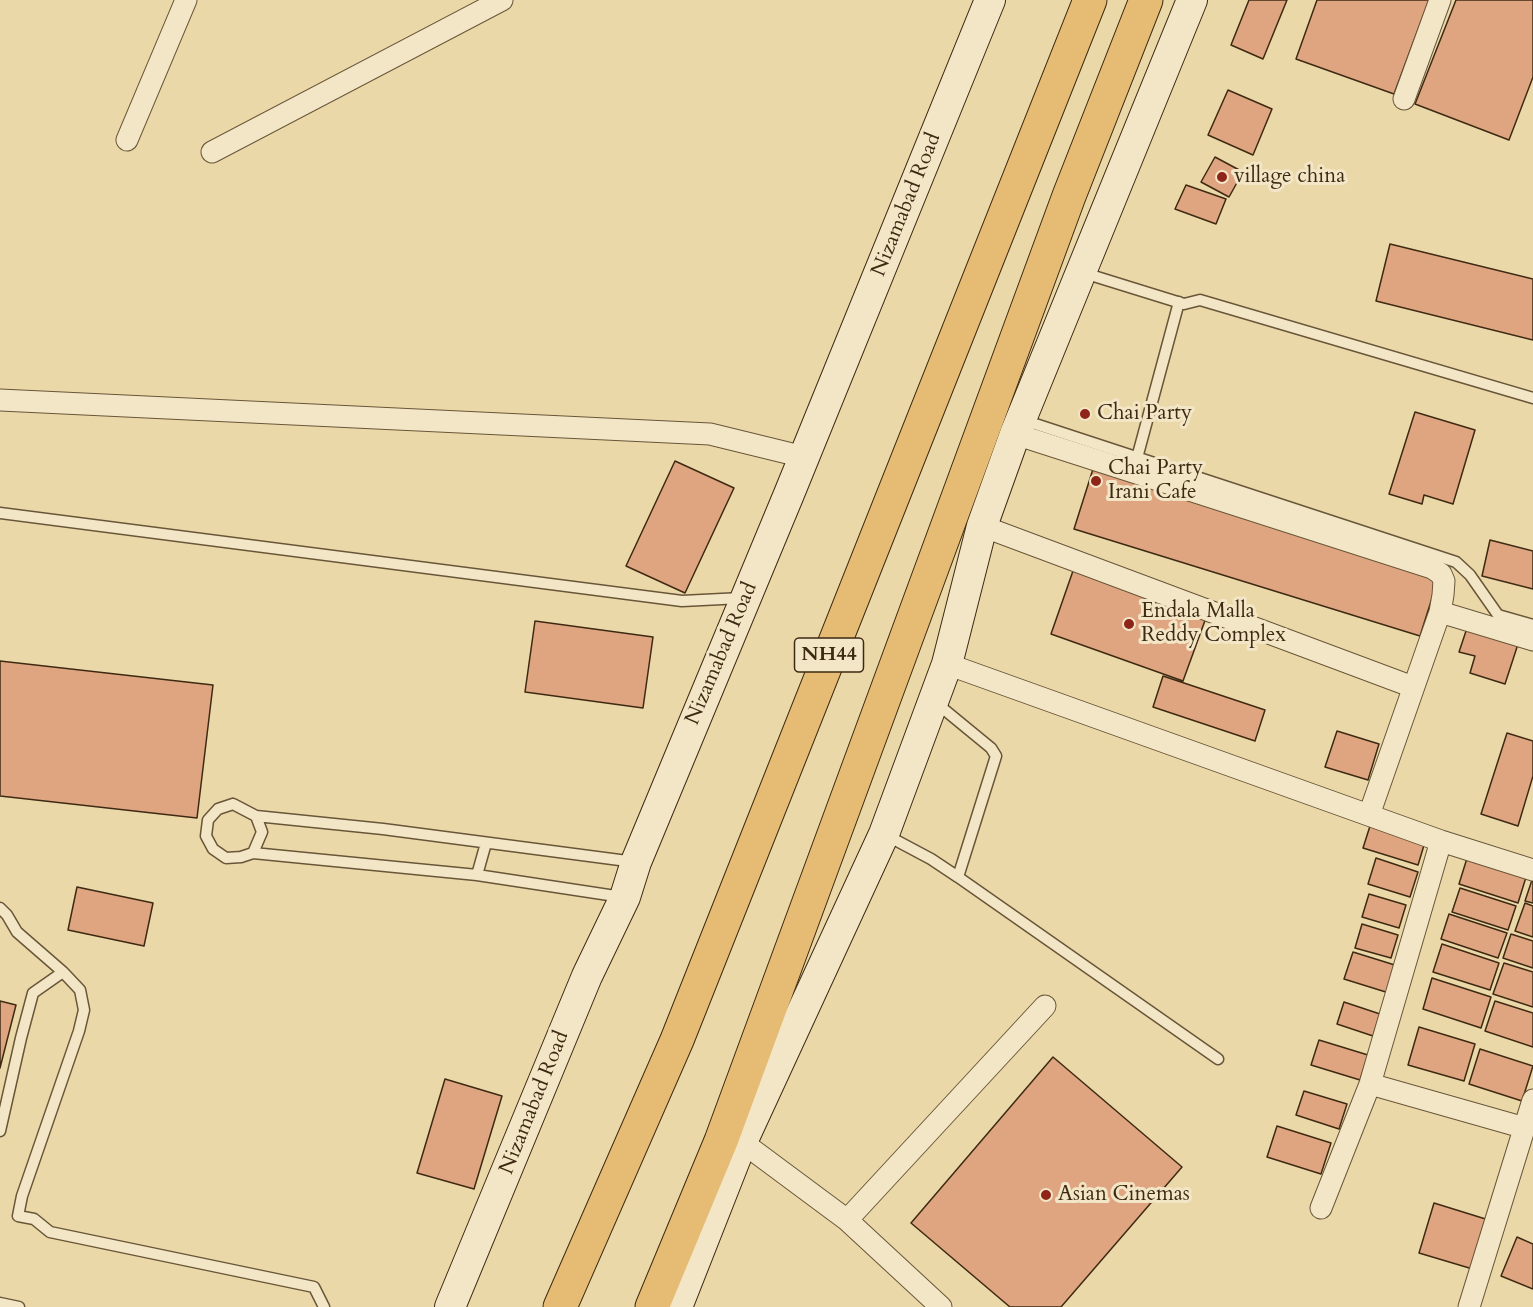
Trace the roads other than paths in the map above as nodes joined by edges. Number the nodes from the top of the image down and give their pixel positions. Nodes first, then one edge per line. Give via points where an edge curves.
1 (186, 0) edge
2 (502, 0) edge
3 (990, 0) edge
4 (1090, 0) edge
5 (1146, 0) edge
6 (1192, 0) edge
7 (1440, 0) edge
8 (1404, 99) dead end
9 (127, 140) dead end
10 (212, 152) dead end
11 (1081, 272) junction
12 (1179, 302) junction
13 (1533, 398) edge
14 (0, 400) edge
15 (1018, 427) junction
16 (804, 457) junction
17 (1137, 458) junction
18 (0, 513) edge
19 (982, 526) junction
20 (745, 598) junction
21 (1440, 612) junction
22 (1533, 625) edge
23 (1533, 640) edge
24 (947, 664) junction
25 (1413, 687) junction
26 (934, 700) junction
27 (1369, 815) junction
28 (256, 816) junction
29 (884, 834) junction
30 (1441, 841) junction
31 (486, 843) junction
32 (254, 853) junction
33 (636, 862) junction
34 (1533, 870) edge
35 (477, 875) junction
36 (958, 877) junction
37 (625, 897) junction
38 (0, 908) edge
39 (63, 972) junction
40 (1044, 1006) dead end
41 (1218, 1059) dead end
42 (1370, 1084) junction
43 (1533, 1100) edge
44 (1525, 1128) junction
45 (0, 1131) edge
46 (734, 1134) junction
47 (1321, 1208) dead end
48 (848, 1220) junction
49 (0, 1304) edge
50 (19, 1307) edge
51 (324, 1307) edge
52 (450, 1307) edge
53 (560, 1307) edge
54 (652, 1307) edge
55 (677, 1307) edge
56 (941, 1307) edge
57 (1469, 1307) edge

1 - 9 street
2 - 10 street
3 - 16 main road, Nizamabad Road
4 - 53 highway, NH44 via 677,1040
5 - 46 highway, NH44 via 1065,207
6 - 11 main road
7 - 8 street
11 - 12 lane
11 - 15 main road
12 - 13 lane via 1200,300
12 - 17 lane
14 - 16 street via 710,434
15 - 17 lane
15 - 19 main road
15 - 21 street via 1432,568 1444,581
16 - 20 main road, Nizamabad Road
17 - 22 lane via 1456,562 1498,615
18 - 20 lane via 681,601
19 - 24 main road
19 - 25 street
20 - 33 main road, Nizamabad Road
21 - 23 street
21 - 25 street
24 - 26 main road
24 - 27 street
25 - 27 street
26 - 29 main road
26 - 36 lane via 992,748 996,756
27 - 30 street
28 - 31 lane
28 - 32 lane via 262,832
28 - 32 lane via 233,804 218,809 208,820 206,836 213,849 226,858
29 - 36 lane
29 - 46 main road
30 - 34 street
30 - 42 street
31 - 33 lane
31 - 35 lane
32 - 35 lane
33 - 37 main road, Nizamabad Road
35 - 37 lane
36 - 41 lane
37 - 52 main road, Nizamabad Road via 587,976
38 - 39 lane via 17,932
39 - 45 lane via 33,993
39 - 51 lane via 80,990 84,1010 18,1216 34,1219 50,1232 314,1287
40 - 48 street
42 - 44 street
42 - 47 street
43 - 44 street
44 - 57 street
46 - 48 street
46 - 54 highway, NH44
46 - 55 main road
48 - 56 street
49 - 50 lane

